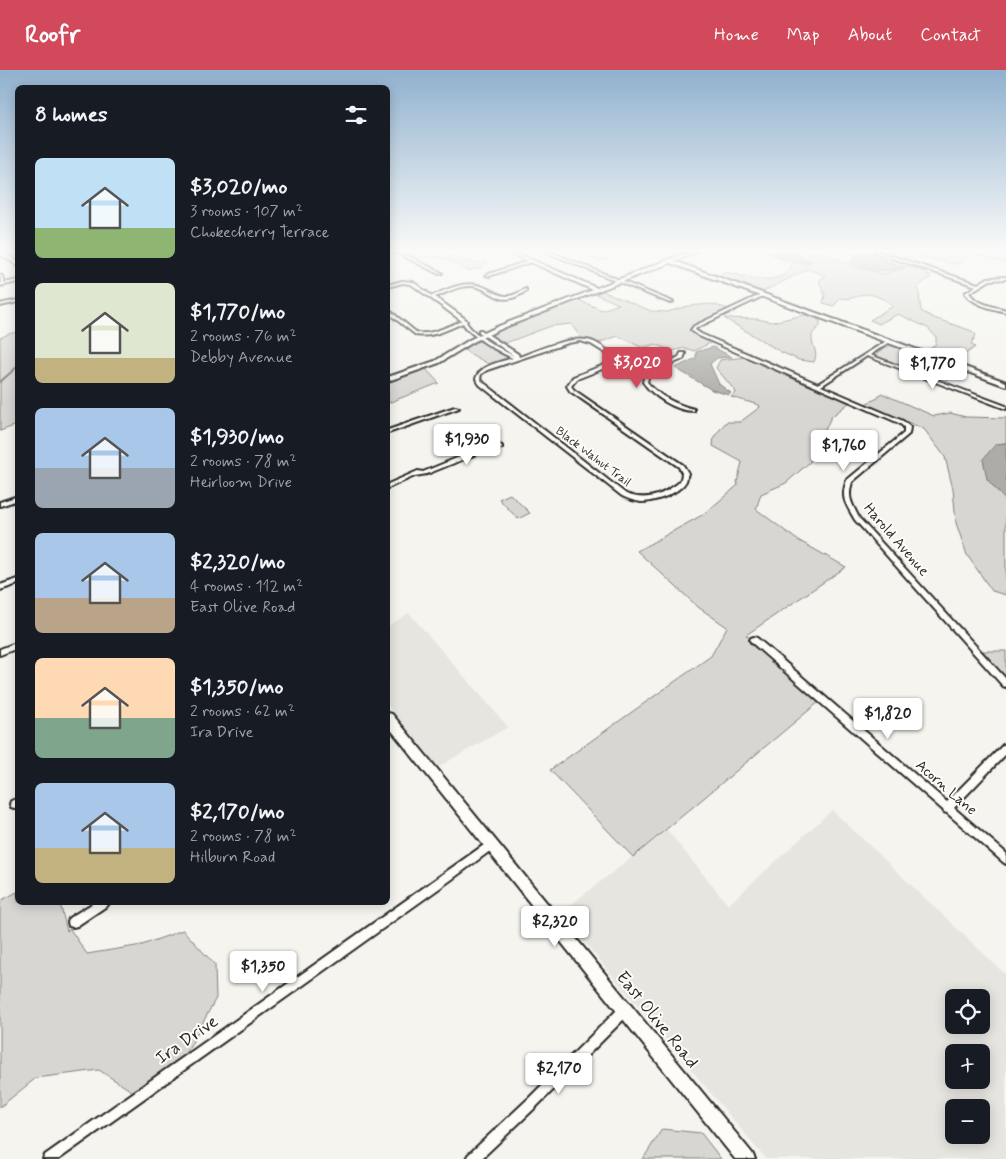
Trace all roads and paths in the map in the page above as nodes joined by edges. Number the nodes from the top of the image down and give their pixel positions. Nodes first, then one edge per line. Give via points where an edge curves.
1 (440, 303) edge
2 (565, 303) edge
3 (746, 303) edge
4 (783, 303) edge
5 (983, 303) edge
6 (1006, 311) edge
7 (390, 313) edge
8 (465, 322) junction
9 (483, 335) junction
10 (888, 341) junction
11 (683, 354) dead end
12 (867, 355) junction
13 (517, 358) junction
14 (621, 360) junction
15 (647, 373) junction
16 (390, 378) edge
17 (1006, 384) edge
18 (818, 386) junction
19 (458, 408) dead end
20 (1006, 408) edge
21 (692, 410) dead end
22 (390, 431) edge
23 (500, 447) dead end
24 (390, 485) edge
25 (15, 499) edge
26 (0, 504) edge
27 (15, 582) edge
28 (0, 588) edge
29 (754, 640) dead end
30 (15, 646) edge
31 (0, 652) edge
32 (1006, 684) edge
33 (390, 720) edge
34 (1006, 748) edge
35 (947, 809) junction
36 (490, 845) junction
37 (1006, 858) edge
38 (100, 905) edge
39 (74, 922) dead end
40 (625, 1010) junction
41 (49, 1159) edge
42 (472, 1159) edge
43 (746, 1159) edge

1 - 8 street
2 - 9 street
3 - 18 street, Harold Avenue via 695,327 694,332
4 - 10 street
5 - 6 street
7 - 8 street via 420,335
8 - 9 street via 466,326
9 - 13 street via 509,356
9 - 16 street via 438,362
10 - 12 street
10 - 17 street
11 - 15 street
12 - 18 street
12 - 20 street
13 - 14 street, Black Walnut Trail via 576,340 592,343
13 - 14 street, Black Walnut Trail via 482,371 479,381 624,495 652,500 683,481 685,474 681,466 569,386 575,378
14 - 15 street, Black Walnut Trail
15 - 21 street via 644,382 650,389
18 - 32 street, Harold Avenue via 907,427 906,433 849,481 846,491 848,503 864,527
19 - 22 street
23 - 24 street via 488,447
25 - 26 street
27 - 28 street
29 - 35 street, Acorn Lane
30 - 31 street
33 - 36 street, East Olive Road
34 - 35 street
35 - 37 street, Acorn Lane
36 - 40 street, East Olive Road
36 - 41 street, Ira Drive via 416,901
38 - 39 street
40 - 42 street
40 - 43 street, East Olive Road

